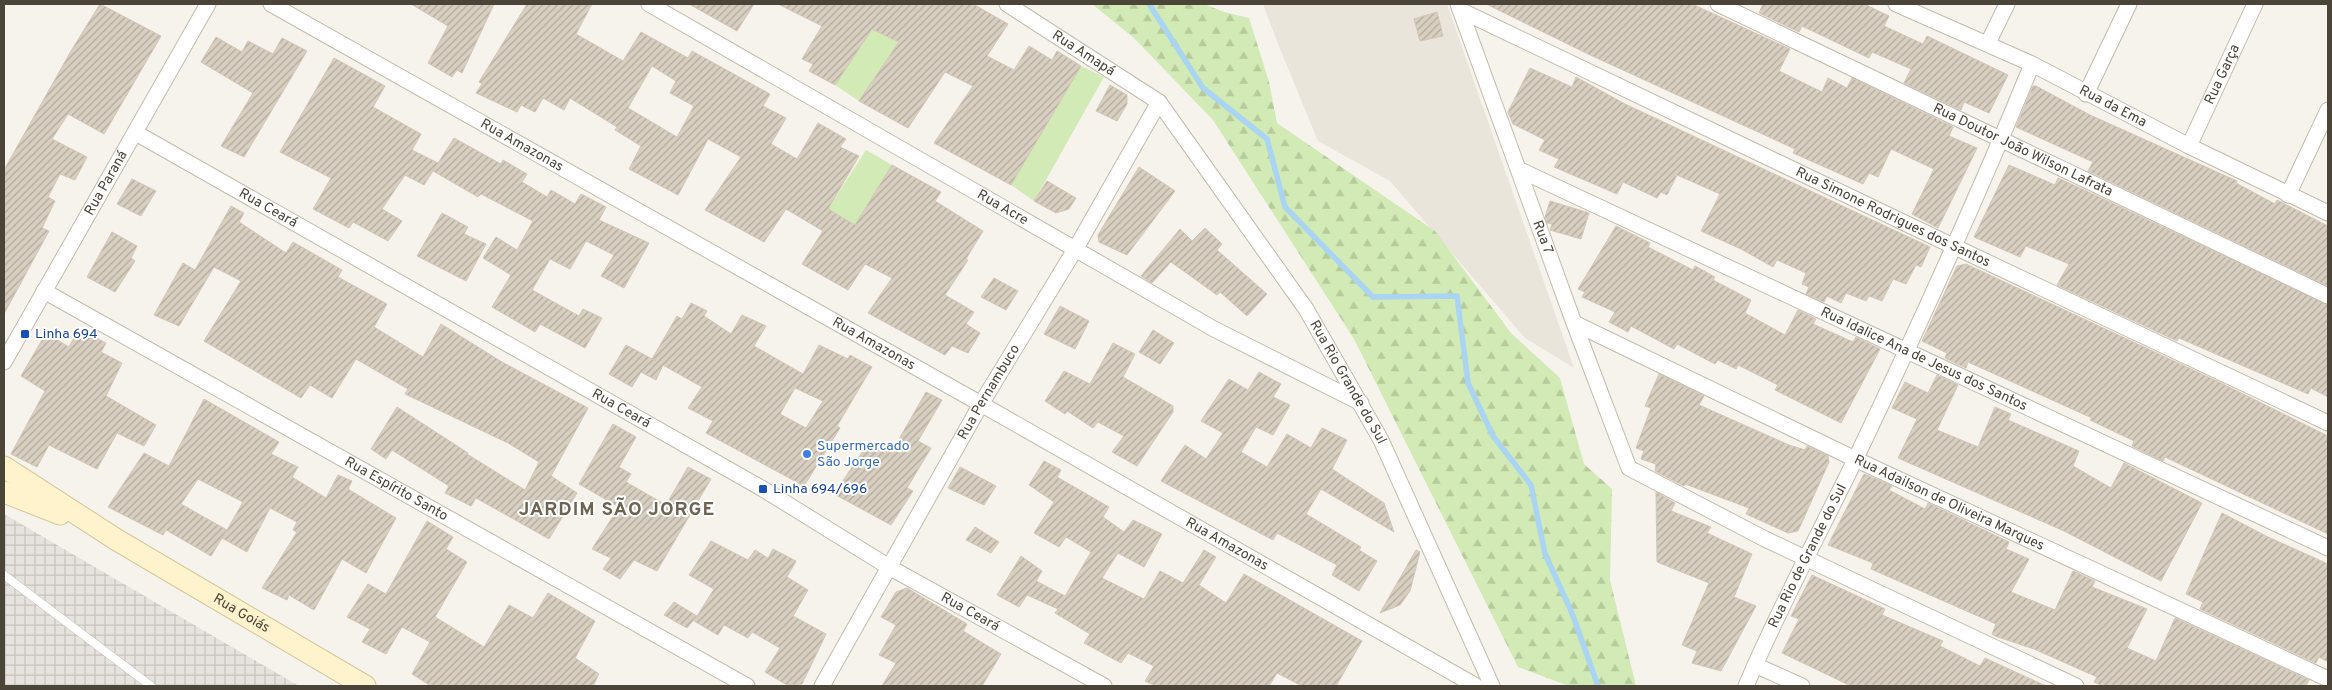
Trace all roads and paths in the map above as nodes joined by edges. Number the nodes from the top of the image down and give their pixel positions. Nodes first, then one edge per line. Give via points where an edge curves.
1 (208, 4) edge
2 (271, 4) edge
3 (650, 4) edge
4 (1007, 4) edge
5 (1718, 4) edge
6 (1896, 4) edge
7 (2007, 4) edge
8 (2129, 4) edge
9 (2255, 4) edge
10 (1459, 7) edge
11 (1988, 43) junction
12 (2032, 64) junction
13 (2086, 94) junction
14 (1159, 102) junction
15 (2328, 110) edge
16 (136, 133) junction
17 (2001, 139) junction
18 (2189, 146) junction
19 (1520, 170) junction
20 (2288, 195) junction
21 (2328, 212) edge
22 (1954, 247) junction
23 (1076, 248) junction
24 (44, 291) junction
25 (2328, 296) edge
26 (1574, 323) junction
27 (1905, 352) junction
28 (4, 362) edge
29 (1361, 403) junction
30 (982, 404) junction
31 (2328, 423) edge
32 (1855, 459) junction
33 (4, 467) edge
34 (4, 492) edge
35 (117, 540) junction
36 (2328, 548) edge
37 (1805, 557) junction
38 (889, 567) junction
39 (4, 576) edge
40 (1755, 665) junction
41 (2328, 679) edge
42 (151, 686) edge
43 (365, 686) edge
44 (747, 686) edge
45 (822, 686) edge
46 (1104, 686) edge
47 (1476, 686) edge
48 (1492, 686) edge
49 (1746, 686) edge
50 (1802, 686) edge
51 (2076, 686) edge

1 - 16 street, Rua Paraná
2 - 30 street, Rua Amazonas
3 - 23 street, Rua Acre
4 - 14 street, Rua Amapá
5 - 17 street, Rua Doutor João Wilson Lafrata
6 - 11 street, Rua da Ema
7 - 11 street
8 - 13 street
9 - 18 street, Rua Garça
10 - 19 street, Rua 7
10 - 22 street, Rua Simone Rodrigues dos Santos
11 - 12 street, Rua da Ema
12 - 13 street, Rua da Ema
12 - 17 street, Rua Rio de Grande do Sul
13 - 18 street, Rua da Ema
14 - 23 street, Rua Pernambuco
14 - 29 street, Rua Rio Grande do Sul via 1306,309
15 - 20 street
16 - 24 street, Rua Paraná
16 - 38 street, Rua Ceará via 763,489
17 - 22 street, Rua Rio de Grande do Sul
17 - 25 street, Rua Doutor João Wilson Lafrata
18 - 20 street, Rua da Ema
19 - 26 street, Rua 7
19 - 27 street, Rua Idalice Ana de Jesus dos Santos
20 - 21 street, Rua da Ema
22 - 27 street, Rua Rio de Grande do Sul
22 - 31 street, Rua Simone Rodrigues dos Santos
23 - 29 street, Rua Acre via 1214,329
23 - 30 street, Rua Pernambuco
24 - 28 street, Rua Paraná
24 - 44 street, Rua Espírito Santo
26 - 32 street, Rua Adailson de Oliveira Marques
26 - 37 street, Rua 7 via 1629,468
27 - 32 street, Rua Rio de Grande do Sul
27 - 36 street, Rua Idalice Ana de Jesus dos Santos
29 - 48 street, Rua Rio Grande do Sul via 1381,440
30 - 38 street, Rua Pernambuco
30 - 47 street, Rua Amazonas
32 - 37 street, Rua Rio de Grande do Sul
32 - 41 street, Rua Adailson de Oliveira Marques
33 - 35 street, Rua Goiás
34 - 35 street, Rua Goiás
35 - 43 street, Rua Goiás
37 - 40 street, Rua Rio de Grande do Sul
37 - 51 street
38 - 45 street, Rua Pernambuco
38 - 46 street, Rua Ceará
39 - 42 lane
40 - 49 street, Rua Rio de Grande do Sul
40 - 50 street

